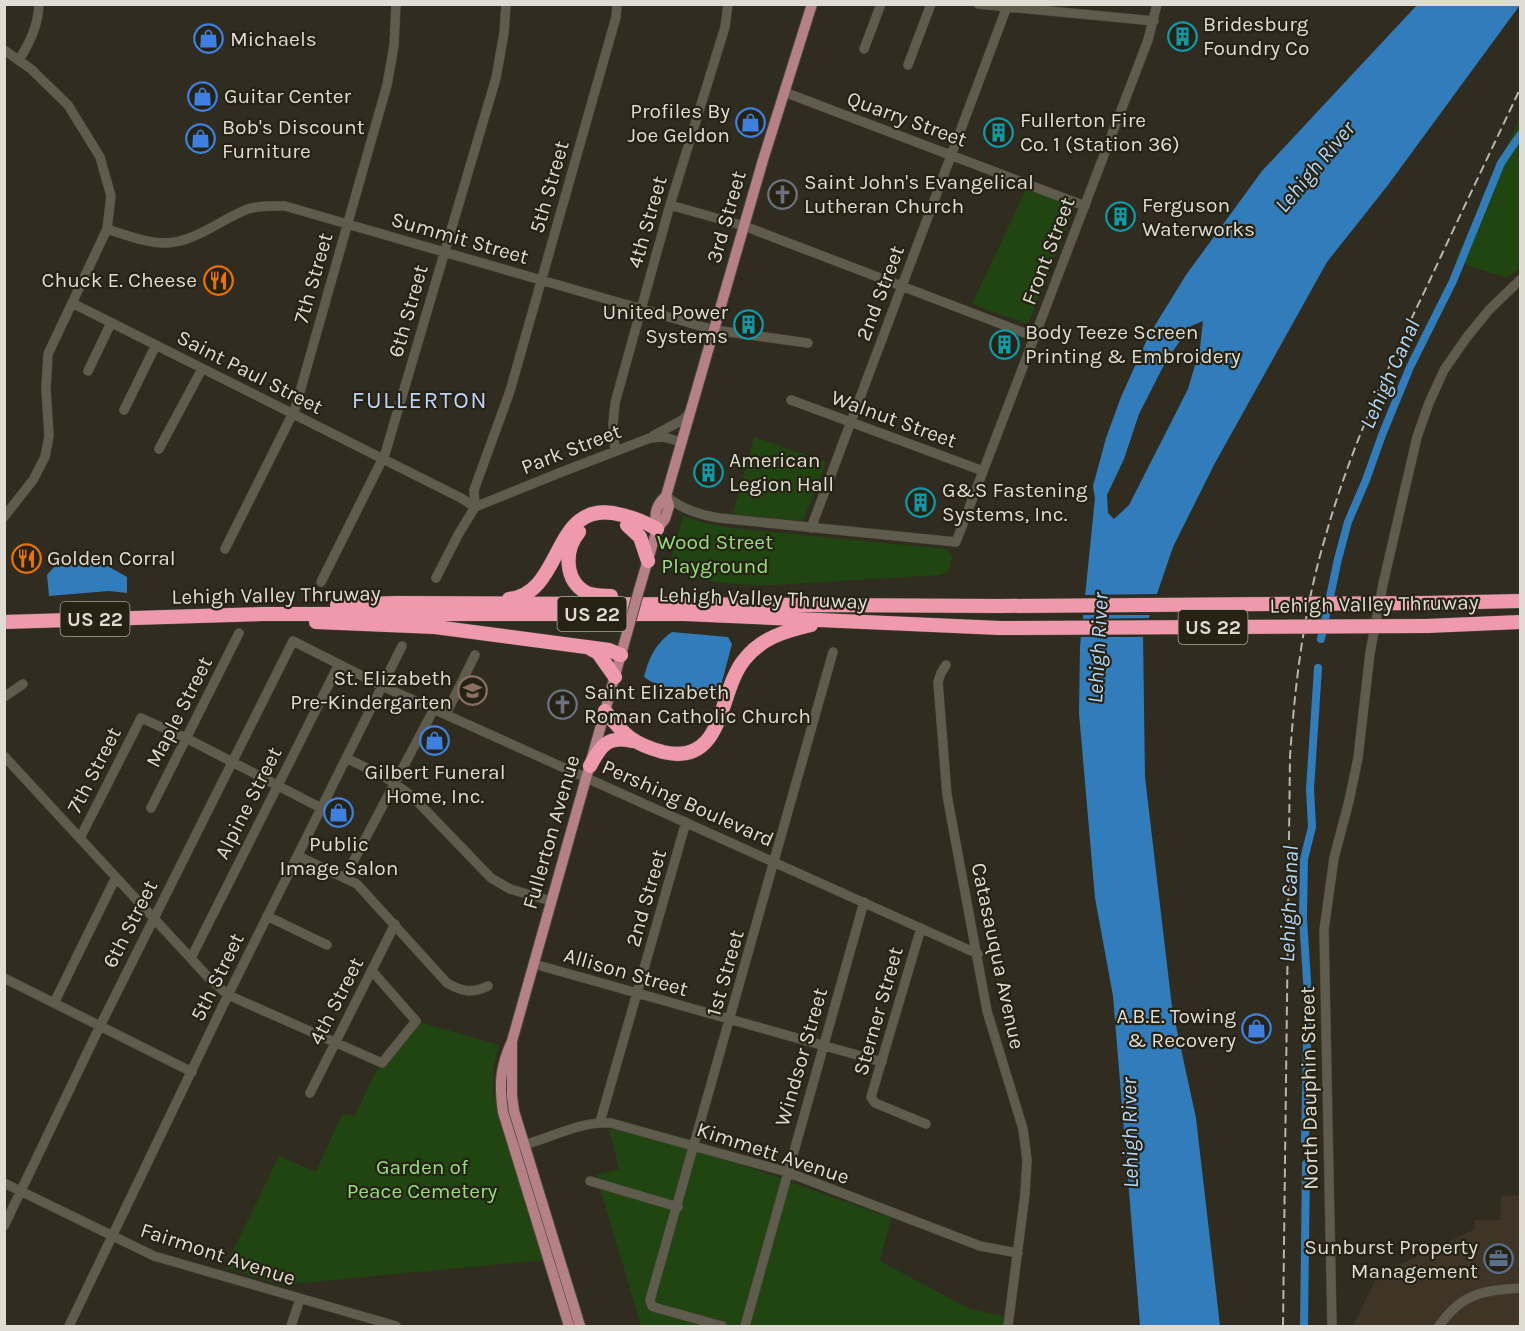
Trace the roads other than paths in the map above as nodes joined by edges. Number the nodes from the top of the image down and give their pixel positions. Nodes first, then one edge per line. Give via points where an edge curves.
1 (39, 4) edge
2 (396, 4) edge
3 (506, 4) edge
4 (617, 4) edge
5 (728, 4) edge
6 (812, 4) edge
7 (881, 4) edge
8 (931, 4) edge
9 (978, 4) edge
10 (1157, 4) edge
11 (1007, 6) edge
12 (1154, 21) junction
13 (864, 49) dead end
14 (4, 50) edge
15 (19, 60) junction
16 (908, 65) dead end
17 (784, 92) junction
18 (951, 156) junction
19 (670, 205) junction
20 (1085, 206) junction
21 (347, 224) junction
22 (744, 226) junction
23 (107, 229) junction
24 (444, 252) junction
25 (542, 280) junction
26 (1521, 280) edge
27 (902, 287) junction
28 (72, 303) junction
29 (640, 309) junction
30 (111, 323) junction
31 (714, 330) junction
32 (1035, 337) junction
33 (808, 343) dead end
34 (156, 345) junction
35 (202, 369) junction
36 (88, 371) dead end
37 (791, 400) dead end
38 (124, 410) dead end
39 (691, 411) junction
40 (293, 414) junction
41 (851, 422) junction
42 (651, 438) junction
43 (682, 442) junction
44 (159, 449) dead end
45 (615, 451) junction
46 (383, 459) junction
47 (983, 471) junction
48 (666, 496) junction
49 (475, 507) junction
50 (4, 517) edge
51 (627, 525) junction
52 (811, 528) junction
53 (657, 529) junction
54 (225, 549) dead end
55 (648, 561) junction
56 (436, 578) dead end
57 (321, 582) dead end
58 (1521, 601) edge
59 (396, 603) junction
60 (693, 604) junction
61 (4, 613) edge
62 (185, 616) junction
63 (826, 621) junction
64 (4, 622) edge
65 (1521, 622) edge
66 (239, 633) dead end
67 (293, 640) joint
68 (402, 646) dead end
69 (589, 648) junction
70 (833, 652) dead end
71 (475, 655) dead end
72 (621, 655) junction
73 (339, 664) junction
74 (946, 665) dead end
75 (615, 677) junction
76 (23, 684) dead end
77 (382, 686) junction
78 (4, 697) edge
79 (434, 709) junction
80 (605, 711) junction
81 (446, 714) junction
82 (186, 738) junction
83 (634, 741) junction
84 (4, 756) edge
85 (346, 758) junction
86 (231, 762) junction
87 (588, 772) junction
88 (396, 784) junction
89 (277, 786) junction
90 (151, 808) dead end
91 (321, 808) junction
92 (686, 822) junction
93 (80, 838) junction
94 (298, 855) junction
95 (775, 862) junction
96 (116, 877) junction
97 (345, 878) junction
98 (551, 902) junction
99 (864, 903) junction
100 (267, 916) junction
101 (154, 918) junction
102 (395, 924) junction
103 (921, 928) junction
104 (327, 945) dead end
105 (978, 954) junction
106 (191, 958) junction
107 (534, 964) junction
108 (372, 971) junction
109 (6, 982) edge
110 (488, 986) dead end
111 (637, 994) junction
112 (228, 995) junction
113 (54, 1003) junction
114 (730, 1020) junction
115 (100, 1026) junction
116 (335, 1043) junction
117 (824, 1046) junction
118 (882, 1062) junction
119 (192, 1072) junction
120 (310, 1093) dead end
121 (600, 1122) junction
122 (926, 1124) dead end
123 (694, 1145) junction
124 (520, 1146) junction
125 (787, 1172) junction
126 (590, 1181) dead end
127 (4, 1184) edge
128 (21, 1191) junction
129 (678, 1206) junction
130 (4, 1226) edge
131 (113, 1237) junction
132 (1018, 1253) junction
133 (1521, 1288) edge
134 (300, 1299) junction
135 (699, 1323) edge
136 (69, 1326) edge
137 (291, 1326) edge
138 (396, 1326) edge
139 (569, 1326) edge
140 (580, 1326) edge
141 (722, 1326) edge
142 (745, 1326) edge
143 (1008, 1326) edge
144 (1332, 1326) edge
145 (1439, 1326) edge

1 - 15 street via 31,41
2 - 21 street, 7th Street via 391,65
3 - 24 street, 6th Street via 495,78
4 - 25 street, 5th Street
5 - 19 street, 4th Street via 725,27
6 - 17 main road, 3rd Street
7 - 13 street
8 - 16 street
9 - 11 street
10 - 12 street, Front Street
11 - 12 street
11 - 18 street, 2nd Street
12 - 20 street, Front Street
14 - 15 street
15 - 23 street via 68,105 100,157 111,196
17 - 18 street, Quarry Street
17 - 22 main road, 3rd Street
18 - 20 street, Quarry Street
18 - 27 street, 2nd Street
19 - 22 street
19 - 29 street, 4th Street
20 - 32 street, Front Street
21 - 23 street, Summit Street via 285,206 270,206 247,209 188,238 169,243
21 - 24 street, Summit Street
21 - 40 street, 7th Street
22 - 27 street
22 - 31 main road, 3rd Street
23 - 28 street
24 - 25 street, Summit Street
24 - 46 street, 6th Street
25 - 29 street, Summit Street
25 - 49 street, 5th Street via 510,391 474,490
26 - 144 street, North Dauphin Street via 1467,337 1444,370 1429,403 1393,539 1370,653 1357,765 1334,858 1324,930
27 - 32 street
27 - 41 street, 2nd Street
28 - 30 street, Saint Paul Street
28 - 50 street via 48,354 45,457 33,480
29 - 31 street, Summit Street
29 - 45 street, 4th Street via 615,403
30 - 34 street, Saint Paul Street
30 - 36 street
31 - 33 street, Summit Street
31 - 39 main road, 3rd Street
32 - 47 street, Front Street
34 - 35 street, Saint Paul Street
34 - 38 street
35 - 40 street, Saint Paul Street
35 - 44 street
37 - 41 street, Walnut Street
39 - 42 street
39 - 43 main road, 3rd Street
40 - 46 street, Saint Paul Street
40 - 54 street, 7th Street
41 - 47 street, Walnut Street
41 - 52 street, 2nd Street
42 - 43 street, Park Street
42 - 45 street, Park Street
43 - 48 main road, Fullerton Avenue
45 - 49 street, Park Street
46 - 49 street, Saint Paul Street
46 - 57 street, 6th Street
47 - 52 street, Front Street via 956,542
48 - 52 street via 675,504 719,519
48 - 53 main road, Fullerton Avenue via 656,510
49 - 56 street, 5th Street
51 - 53 highway
51 - 55 highway via 640,537
51 - 60 highway via 600,521 577,534 568,561 577,585 591,594
53 - 55 main road, Fullerton Avenue
53 - 59 highway via 616,513 591,514 570,529 540,583 523,596
55 - 72 main road, Fullerton Avenue, bridge
58 - 60 highway, Lehigh Valley Thruway / US 22, bridge via 999,606
59 - 60 highway, Lehigh Valley Thruway / US 22
59 - 61 highway, Lehigh Valley Thruway / US 22
62 - 63 highway, Lehigh Valley Thruway / US 22 via 685,614
62 - 64 highway, Lehigh Valley Thruway / US 22
62 - 69 highway via 435,627
63 - 65 highway, Lehigh Valley Thruway / US 22, bridge via 1000,628
63 - 83 highway via 777,635 752,651 733,676 713,733 700,747 671,753
66 - 82 street, Maple Street
67 - 73 street, Pershing Boulevard
67 - 86 street, 6th Street
68 - 77 street, 5th Street
69 - 72 highway
69 - 75 highway via 598,653
70 - 95 street, 1st Street
71 - 81 street
72 - 75 main road, Fullerton Avenue
73 - 77 street, Pershing Boulevard
73 - 89 street, Alpine Street
74 - 105 street, Catasauqua Avenue via 938,682 945,782
75 - 80 main road, Fullerton Avenue
76 - 78 street
77 - 79 street, Pershing Boulevard
77 - 85 street, 5th Street
79 - 81 street, Pershing Boulevard
79 - 88 street
80 - 83 highway
80 - 87 main road, Fullerton Avenue
81 - 87 street, Pershing Boulevard
82 - 86 street
82 - 90 street, Maple Street
82 - 93 street, 7th Street via 141,718
83 - 87 highway via 619,739 604,744
84 - 93 street
85 - 88 street
85 - 91 street, 5th Street
86 - 89 street
86 - 101 street, 6th Street
87 - 92 street, Pershing Boulevard
87 - 98 main road, Fullerton Avenue
88 - 97 street
88 - 98 street via 426,808 488,876 510,889
89 - 91 street
89 - 106 street, Alpine Street
91 - 94 street, 5th Street
92 - 95 street, Pershing Boulevard
92 - 111 street, 2nd Street
93 - 96 street
94 - 97 street
94 - 100 street, 5th Street
95 - 99 street, Pershing Boulevard
95 - 114 street, 1st Street
96 - 101 street
96 - 113 street
97 - 102 street via 357,884
98 - 107 main road, Fullerton Avenue
99 - 103 street, Pershing Boulevard
99 - 117 street, Windsor Street
100 - 104 street
100 - 112 street, 5th Street
101 - 106 street
101 - 115 street, 6th Street
102 - 108 street, 4th Street
102 - 110 street via 447,983 471,992
103 - 105 street, Pershing Boulevard
103 - 118 street, Sterner Street
105 - 132 street, Catasauqua Avenue via 987,1011 1026,1142 1027,1173
106 - 112 street
107 - 111 street, Allison Street
107 - 124 main road, Fullerton Avenue via 512,1041 512,1096
108 - 116 street, 4th Street
108 - 116 street via 416,1021 382,1063
109 - 113 street
111 - 114 street, Allison Street
111 - 121 street, 2nd Street
112 - 116 street
112 - 119 street, 5th Street
113 - 115 street
114 - 117 street, Allison Street
114 - 123 street, 1st Street
115 - 119 street
115 - 128 street, 6th Street
116 - 120 street, 4th Street
117 - 118 street, Allison Street
117 - 125 street, Windsor Street
118 - 122 street, Sterner Street via 871,1097 875,1103
119 - 131 street, 5th Street
121 - 123 street, Kimmett Avenue
121 - 124 street, Kimmett Avenue
123 - 125 street, Kimmett Avenue
123 - 129 street, 1st Street
124 - 139 main road, Fullerton Avenue
124 - 140 main road, Fullerton Avenue
125 - 132 street, Kimmett Avenue via 980,1246
125 - 142 street, Windsor Street
126 - 129 street
127 - 128 street, Fairmont Avenue
128 - 130 street, 6th Street
128 - 131 street, Fairmont Avenue
129 - 135 street, 1st Street via 650,1304
131 - 134 street, Fairmont Avenue via 154,1256
131 - 136 street, 5th Street
132 - 143 street, Catasauqua Avenue
133 - 145 street via 1492,1290 1466,1298
134 - 137 street
134 - 138 street, Fairmont Avenue
135 - 141 street

